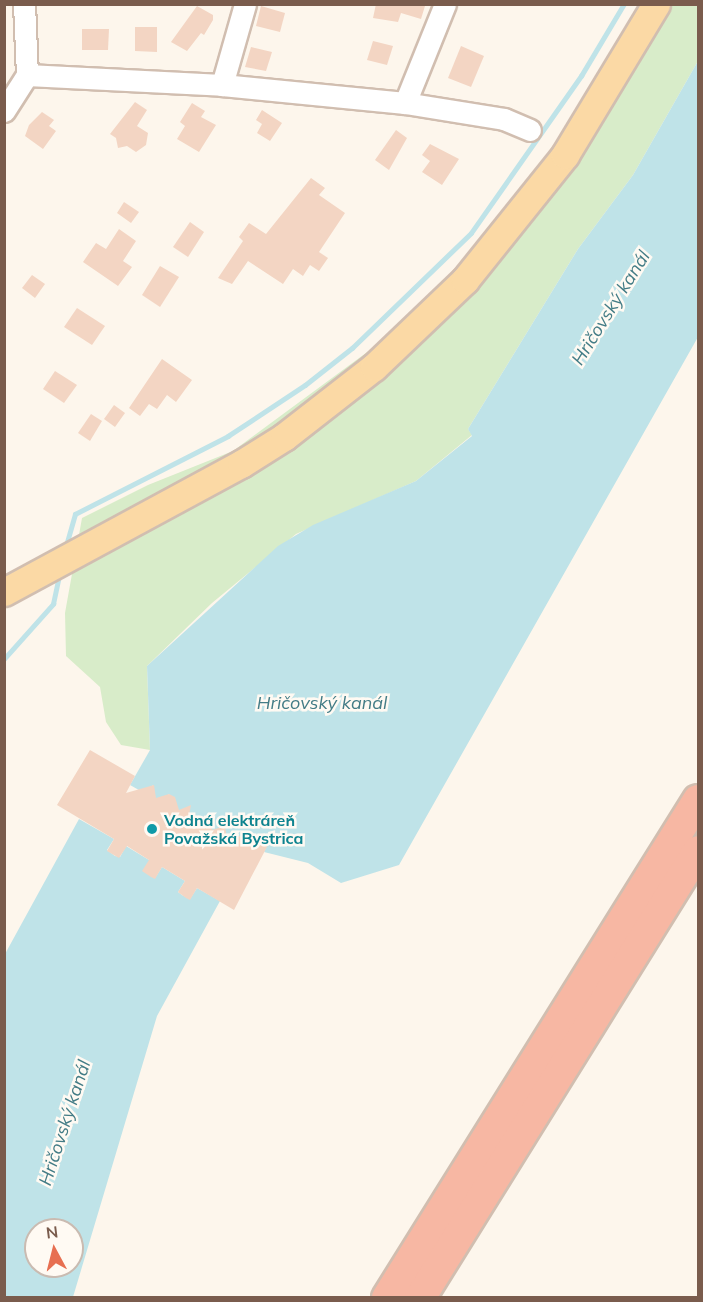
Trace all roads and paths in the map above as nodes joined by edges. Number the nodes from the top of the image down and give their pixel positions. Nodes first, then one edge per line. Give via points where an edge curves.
1 (24, 4) edge
2 (245, 4) edge
3 (445, 4) edge
4 (656, 4) edge
5 (27, 75) junction
6 (222, 85) junction
7 (405, 103) junction
8 (4, 111) edge
9 (530, 130) dead end
10 (4, 592) edge
11 (699, 800) edge
12 (699, 851) edge
13 (387, 1298) edge
14 (420, 1298) edge

1 - 5 street
2 - 6 street
3 - 7 street
4 - 10 main road via 565,155 465,280 374,367 284,437 241,464
5 - 6 street
5 - 8 street
6 - 7 street
7 - 9 street via 504,119
11 - 13 highway
12 - 14 highway

